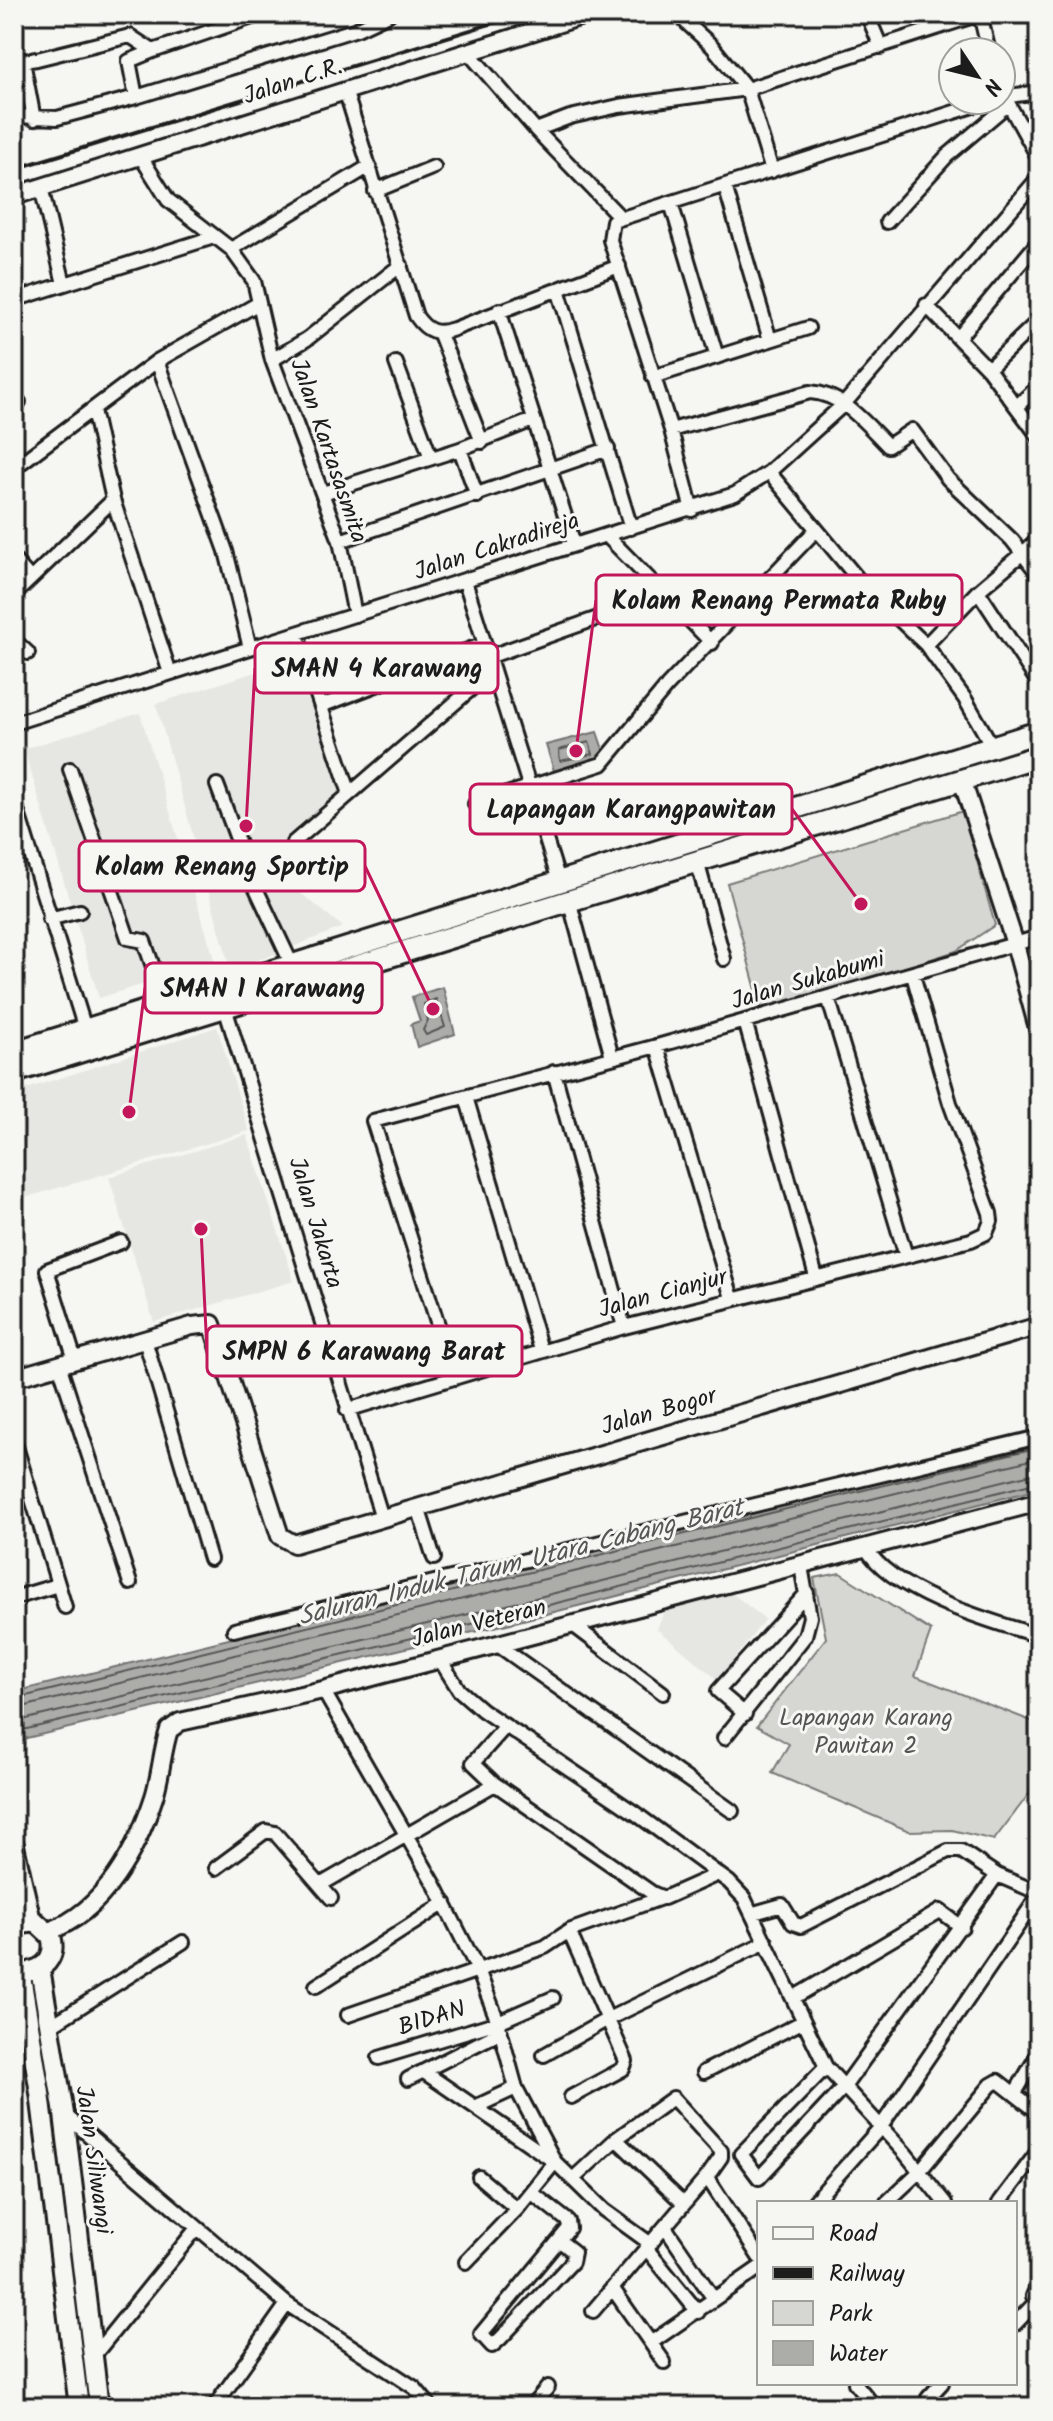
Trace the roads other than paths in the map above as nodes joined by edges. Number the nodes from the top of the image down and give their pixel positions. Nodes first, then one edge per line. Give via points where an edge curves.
1 (261, 14) edge
2 (389, 14) edge
3 (588, 14) edge
4 (677, 14) edge
5 (867, 14) edge
6 (980, 14) edge
7 (985, 36) edge
8 (881, 47) junction
9 (153, 51) junction
10 (468, 52) junction
11 (18, 58) edge
12 (747, 89) junction
13 (345, 90) junction
14 (1039, 92) edge
15 (1017, 95) edge
16 (136, 97) junction
17 (14, 116) edge
18 (945, 116) edge
19 (984, 116) edge
20 (1012, 116) edge
21 (34, 119) junction
22 (536, 130) junction
23 (141, 157) junction
24 (1039, 159) edge
25 (368, 167) junction
26 (434, 167) dead end
27 (772, 171) junction
28 (1039, 177) edge
29 (725, 186) junction
30 (41, 187) junction
31 (375, 191) junction
32 (14, 196) edge
33 (671, 203) junction
34 (620, 217) junction
35 (887, 222) dead end
36 (214, 237) junction
37 (1039, 241) edge
38 (231, 249) junction
39 (401, 265) junction
40 (619, 266) junction
41 (64, 284) junction
42 (558, 289) junction
43 (14, 300) edge
44 (259, 303) junction
45 (926, 305) junction
46 (499, 310) junction
47 (1039, 320) edge
48 (808, 328) dead end
49 (440, 334) junction
50 (958, 338) junction
51 (770, 340) junction
52 (717, 357) junction
53 (272, 360) junction
54 (157, 361) junction
55 (396, 363) dead end
56 (988, 369) junction
57 (653, 377) junction
58 (1039, 386) edge
59 (844, 404) junction
60 (1017, 406) junction
61 (93, 410) junction
62 (533, 420) junction
63 (671, 430) junction
64 (1039, 437) edge
65 (482, 442) junction
66 (460, 449) junction
67 (608, 449) junction
68 (431, 458) junction
69 (14, 468) edge
70 (549, 471) junction
71 (769, 472) junction
72 (323, 493) junction
73 (477, 496) junction
74 (113, 500) junction
75 (692, 510) junction
76 (631, 528) junction
77 (815, 531) junction
78 (607, 536) junction
79 (1039, 539) edge
80 (340, 541) junction
81 (574, 544) junction
82 (1023, 552) junction
83 (14, 560) edge
84 (1039, 575) edge
85 (30, 578) junction
86 (465, 581) junction
87 (978, 591) junction
88 (14, 595) edge
89 (663, 595) junction
90 (355, 615) junction
91 (297, 635) junction
92 (14, 640) edge
93 (712, 643) junction
94 (926, 645) junction
95 (250, 648) junction
96 (486, 650) junction
97 (28, 653) dead end
98 (493, 670) junction
99 (170, 673) junction
100 (1039, 684) edge
101 (321, 706) junction
102 (14, 723) edge
103 (1039, 732) edge
104 (992, 746) junction
105 (1039, 756) edge
106 (70, 769) dead end
107 (962, 780) junction
108 (217, 785) dead end
109 (530, 786) junction
110 (349, 791) junction
111 (14, 800) edge
112 (475, 804) dead end
113 (293, 843) dead end
114 (697, 861) junction
115 (559, 881) junction
116 (569, 900) junction
117 (80, 911) dead end
118 (49, 919) junction
119 (1039, 937) edge
120 (1015, 944) junction
121 (724, 959) dead end
122 (293, 967) junction
123 (913, 975) junction
124 (222, 997) junction
125 (828, 997) junction
126 (166, 1004) junction
127 (745, 1021) junction
128 (85, 1029) junction
129 (1039, 1032) edge
130 (657, 1046) junction
131 (14, 1052) edge
132 (612, 1057) junction
133 (14, 1072) edge
134 (554, 1072) junction
135 (466, 1097) junction
136 (121, 1242) dead end
137 (906, 1256) junction
138 (816, 1277) junction
139 (732, 1298) junction
140 (624, 1327) junction
141 (1038, 1330) edge
142 (145, 1340) junction
143 (541, 1350) junction
144 (67, 1362) junction
145 (14, 1378) edge
146 (455, 1378) junction
147 (347, 1410) junction
148 (1039, 1437) edge
149 (14, 1440) edge
150 (1039, 1502) edge
151 (418, 1507) junction
152 (382, 1518) junction
153 (866, 1548) junction
154 (434, 1558) dead end
155 (210, 1559) dead end
156 (801, 1566) junction
157 (130, 1583) dead end
158 (58, 1585) junction
159 (807, 1593) junction
160 (14, 1598) edge
161 (65, 1607) dead end
162 (573, 1625) junction
163 (234, 1630) dead end
164 (1039, 1636) edge
165 (495, 1643) junction
166 (439, 1658) junction
167 (323, 1690) junction
168 (663, 1693) dead end
169 (745, 1714) junction
170 (505, 1727) junction
171 (724, 1738) dead end
172 (495, 1784) junction
173 (732, 1811) dead end
174 (407, 1836) junction
175 (14, 1846) edge
176 (216, 1868) dead end
177 (718, 1874) junction
178 (997, 1875) junction
179 (320, 1885) junction
180 (1039, 1894) edge
181 (331, 1898) dead end
182 (664, 1898) junction
183 (445, 1903) junction
184 (754, 1913) junction
185 (22, 1923) edge
186 (962, 1927) junction
187 (49, 1931) junction
188 (569, 1931) junction
189 (183, 1942) dead end
190 (766, 1942) junction
191 (40, 1968) junction
192 (17, 1969) edge
193 (478, 1970) junction
194 (316, 1986) dead end
195 (553, 1998) dead end
196 (793, 1998) junction
197 (348, 2015) dead end
198 (606, 2020) junction
199 (802, 2022) junction
200 (50, 2026) junction
201 (499, 2028) junction
202 (1039, 2053) edge
203 (544, 2055) dead end
204 (379, 2058) dead end
205 (826, 2067) junction
206 (424, 2072) junction
207 (704, 2072) dead end
208 (408, 2079) dead end
209 (844, 2087) junction
210 (516, 2088) junction
211 (1015, 2093) junction
212 (571, 2097) dead end
213 (475, 2107) junction
214 (1039, 2113) edge
215 (64, 2114) junction
216 (880, 2128) junction
217 (616, 2139) junction
218 (1039, 2150) edge
219 (555, 2162) junction
220 (919, 2172) junction
221 (479, 2177) dead end
222 (707, 2177) junction
223 (573, 2179) junction
224 (531, 2192) junction
225 (815, 2201) edge
226 (888, 2201) edge
227 (943, 2201) edge
228 (1001, 2201) edge
229 (684, 2204) junction
230 (517, 2209) junction
231 (665, 2227) junction
232 (197, 2228) junction
233 (560, 2241) junction
234 (649, 2246) junction
235 (757, 2254) edge
236 (466, 2262) dead end
237 (757, 2269) edge
238 (1039, 2282) edge
239 (613, 2289) junction
240 (714, 2299) junction
241 (1038, 2302) edge
242 (287, 2304) junction
243 (593, 2311) dead end
244 (698, 2312) junction
245 (1017, 2322) edge
246 (652, 2342) junction
247 (91, 2359) junction
248 (664, 2362) dead end
249 (858, 2385) edge
250 (940, 2385) edge
251 (548, 2387) dead end
252 (928, 2398) dead end
253 (867, 2404) edge
254 (79, 2407) edge
255 (99, 2407) edge
256 (214, 2407) edge
257 (431, 2407) edge
258 (531, 2407) edge

1 - 9 street
2 - 16 street via 357,29
3 - 10 street, Jalan C.R.
4 - 12 street
5 - 8 street
6 - 7 street
6 - 8 street
8 - 12 street
9 - 11 street via 130,36
9 - 16 street via 129,61
10 - 13 street, Jalan C.R.
10 - 22 street
11 - 21 street
12 - 22 street via 619,106
12 - 27 street
13 - 23 street, Jalan C.R.
13 - 25 street
14 - 15 street
16 - 21 street
17 - 21 street
18 - 27 street
19 - 35 street
20 - 24 street
22 - 34 street
23 - 30 street, Jalan C.R.
23 - 36 street, Jalan Kartasasmita via 168,200
25 - 31 street
25 - 38 street
26 - 31 street
27 - 29 street
28 - 45 street, Jalan Cakradireja
29 - 33 street
29 - 51 street
30 - 32 street, Jalan C.R.
30 - 41 street
31 - 39 street
33 - 34 street
33 - 52 street
34 - 40 street via 609,232
36 - 38 street, Jalan Kartasasmita
36 - 41 street
37 - 50 street
38 - 44 street, Jalan Kartasasmita via 254,281
39 - 49 street via 416,316
39 - 53 street
40 - 42 street
40 - 57 street
41 - 43 street
42 - 46 street
42 - 67 street
44 - 53 street, Jalan Kartasasmita
44 - 54 street
45 - 50 street
45 - 59 street, Jalan Cakradireja
46 - 49 street
46 - 62 street
47 - 56 street
48 - 51 street
49 - 65 street
50 - 56 street
51 - 52 street
52 - 57 street
53 - 72 street, Jalan Kartasasmita
54 - 61 street
54 - 95 street via 226,551
55 - 68 street
56 - 60 street
57 - 63 street
58 - 60 street
59 - 63 street via 810,392
59 - 71 street, Jalan Cakradireja
59 - 82 street via 888,446 912,430 948,479
60 - 64 street
61 - 69 street
61 - 74 street
62 - 65 street
62 - 70 street
63 - 75 street
65 - 66 street
66 - 68 street
66 - 73 street
67 - 70 street
67 - 76 street
68 - 72 street
70 - 73 street
70 - 81 street
71 - 75 street, Jalan Cakradireja via 735,494
71 - 77 street
72 - 80 street, Jalan Kartasasmita
73 - 80 street
74 - 85 street
74 - 99 street
75 - 76 street, Jalan Cakradireja
76 - 78 street, Jalan Cakradireja
77 - 93 street
77 - 94 street
78 - 81 street, Jalan Cakradireja
78 - 89 street
79 - 82 street
80 - 90 street, Jalan Kartasasmita
81 - 86 street, Jalan Cakradireja
82 - 84 street
82 - 87 street
83 - 85 street
85 - 88 street
86 - 90 street, Jalan Cakradireja
86 - 96 street
87 - 94 street
87 - 100 street
89 - 93 street
89 - 96 street
90 - 91 street, Jalan Cakradireja
91 - 95 street, Jalan Cakradireja
91 - 101 street
92 - 97 street
93 - 109 street via 667,686 602,764
94 - 104 street
95 - 99 street, Jalan Cakradireja
96 - 98 street
96 - 101 street
98 - 109 street
98 - 110 street
99 - 102 street, Jalan Cakradireja
101 - 110 street
103 - 104 main road
104 - 115 main road
105 - 107 main road
106 - 126 street via 128,938 144,941
107 - 114 main road
107 - 120 street
108 - 122 street via 253,882
109 - 112 street
109 - 115 street
110 - 113 street
111 - 118 street
114 - 116 main road
114 - 121 street
115 - 122 main road
116 - 124 main road
116 - 132 street
117 - 118 street
118 - 128 street
119 - 120 street, Jalan Sukabumi
120 - 123 street, Jalan Sukabumi
120 - 129 street
122 - 124 main road
123 - 125 street, Jalan Sukabumi
123 - 137 street, Jalan Cianjur via 987,1205 989,1228 971,1240
124 - 126 main road
124 - 133 main road
124 - 147 street, Jalan Jakarta
125 - 127 street, Jalan Sukabumi
125 - 137 street
126 - 128 main road
127 - 130 street, Jalan Sukabumi
127 - 138 street
128 - 131 main road
130 - 132 street, Jalan Sukabumi
130 - 139 street
132 - 134 street, Jalan Sukabumi
134 - 135 street, Jalan Sukabumi
134 - 140 street
135 - 143 street
135 - 146 street, Jalan Sukabumi via 373,1121
136 - 144 street via 47,1270
137 - 138 street, Jalan Cianjur
138 - 139 street, Jalan Cianjur
139 - 140 street, Jalan Cianjur
140 - 143 street, Jalan Cianjur
141 - 151 street, Jalan Bogor
142 - 144 street
142 - 152 street, Jalan Bogor via 212,1324 280,1536 294,1544
142 - 155 street
143 - 146 street, Jalan Cianjur
144 - 145 street
144 - 157 street
146 - 147 street, Jalan Cianjur
147 - 152 street, Jalan Jakarta
148 - 163 street
149 - 158 street
150 - 153 street, Jalan Veteran
151 - 152 street, Jalan Bogor
151 - 154 street
153 - 156 street, Jalan Veteran
153 - 164 street via 892,1576 976,1615
156 - 159 street
156 - 162 street, Jalan Veteran
158 - 160 street
158 - 161 street
159 - 169 street via 810,1617 805,1636
159 - 169 street via 718,1691
162 - 165 street, Jalan Veteran
162 - 168 street
165 - 166 street, Jalan Veteran
165 - 173 street
166 - 167 street, Jalan Veteran
166 - 170 street via 459,1690
167 - 174 street
167 - 187 street, Jalan Veteran via 172,1726 155,1795 123,1864 104,1891 72,1920
169 - 171 street
170 - 172 street via 473,1763
170 - 177 street
172 - 174 street
172 - 182 street
174 - 179 street
174 - 183 street
175 - 185 main road
176 - 179 street via 266,1831 275,1833
177 - 182 street
177 - 184 street
178 - 180 street
178 - 184 street via 961,1851 948,1851 801,1926 782,1905
178 - 186 street
179 - 181 street
180 - 216 street
182 - 188 street
183 - 193 street
183 - 194 street
184 - 190 street
185 - 187 main road
186 - 196 street via 940,1911
186 - 209 street
187 - 191 main road via 53,1952
188 - 193 street via 545,1947
188 - 198 street
189 - 200 street
190 - 196 street
190 - 198 street
191 - 192 main road
191 - 200 main road, Jalan Siliwangi
192 - 254 main road, Jalan Siliwangi via 40,2093
193 - 197 street
193 - 201 street
195 - 201 street
196 - 199 street
198 - 203 street
198 - 212 street via 625,2065
199 - 205 street
199 - 207 street
200 - 215 main road, Jalan Siliwangi
201 - 204 street, BIDAN
201 - 206 street
201 - 210 street
202 - 211 street
205 - 209 street
205 - 209 street via 741,2154 759,2178
206 - 208 street
206 - 213 street
209 - 216 street
210 - 213 street
210 - 219 street
211 - 214 street
211 - 220 street via 998,2081 991,2085
213 - 219 street
215 - 232 street
215 - 247 main road, Jalan Siliwangi
216 - 220 street
216 - 225 street
217 - 222 street via 676,2098 721,2151
217 - 223 street
217 - 229 street
218 - 228 street
219 - 223 street
219 - 224 street
220 - 226 street
220 - 227 street
221 - 230 street
222 - 229 street
222 - 235 street
223 - 234 street
224 - 230 street
224 - 233 street via 568,2221
229 - 231 street
230 - 236 street
231 - 234 street
231 - 240 street
232 - 242 street
232 - 247 street
233 - 233 street via 574,2252 572,2262 500,2339 492,2346 485,2342 481,2334
234 - 239 street
234 - 244 street
237 - 240 street
238 - 241 street via 1033,2296
239 - 243 street
239 - 246 street
240 - 244 street
241 - 245 street
242 - 256 street
242 - 257 street via 415,2388
244 - 246 street
246 - 248 street
247 - 255 main road, Jalan Siliwangi
249 - 253 street
250 - 252 street
251 - 258 street

